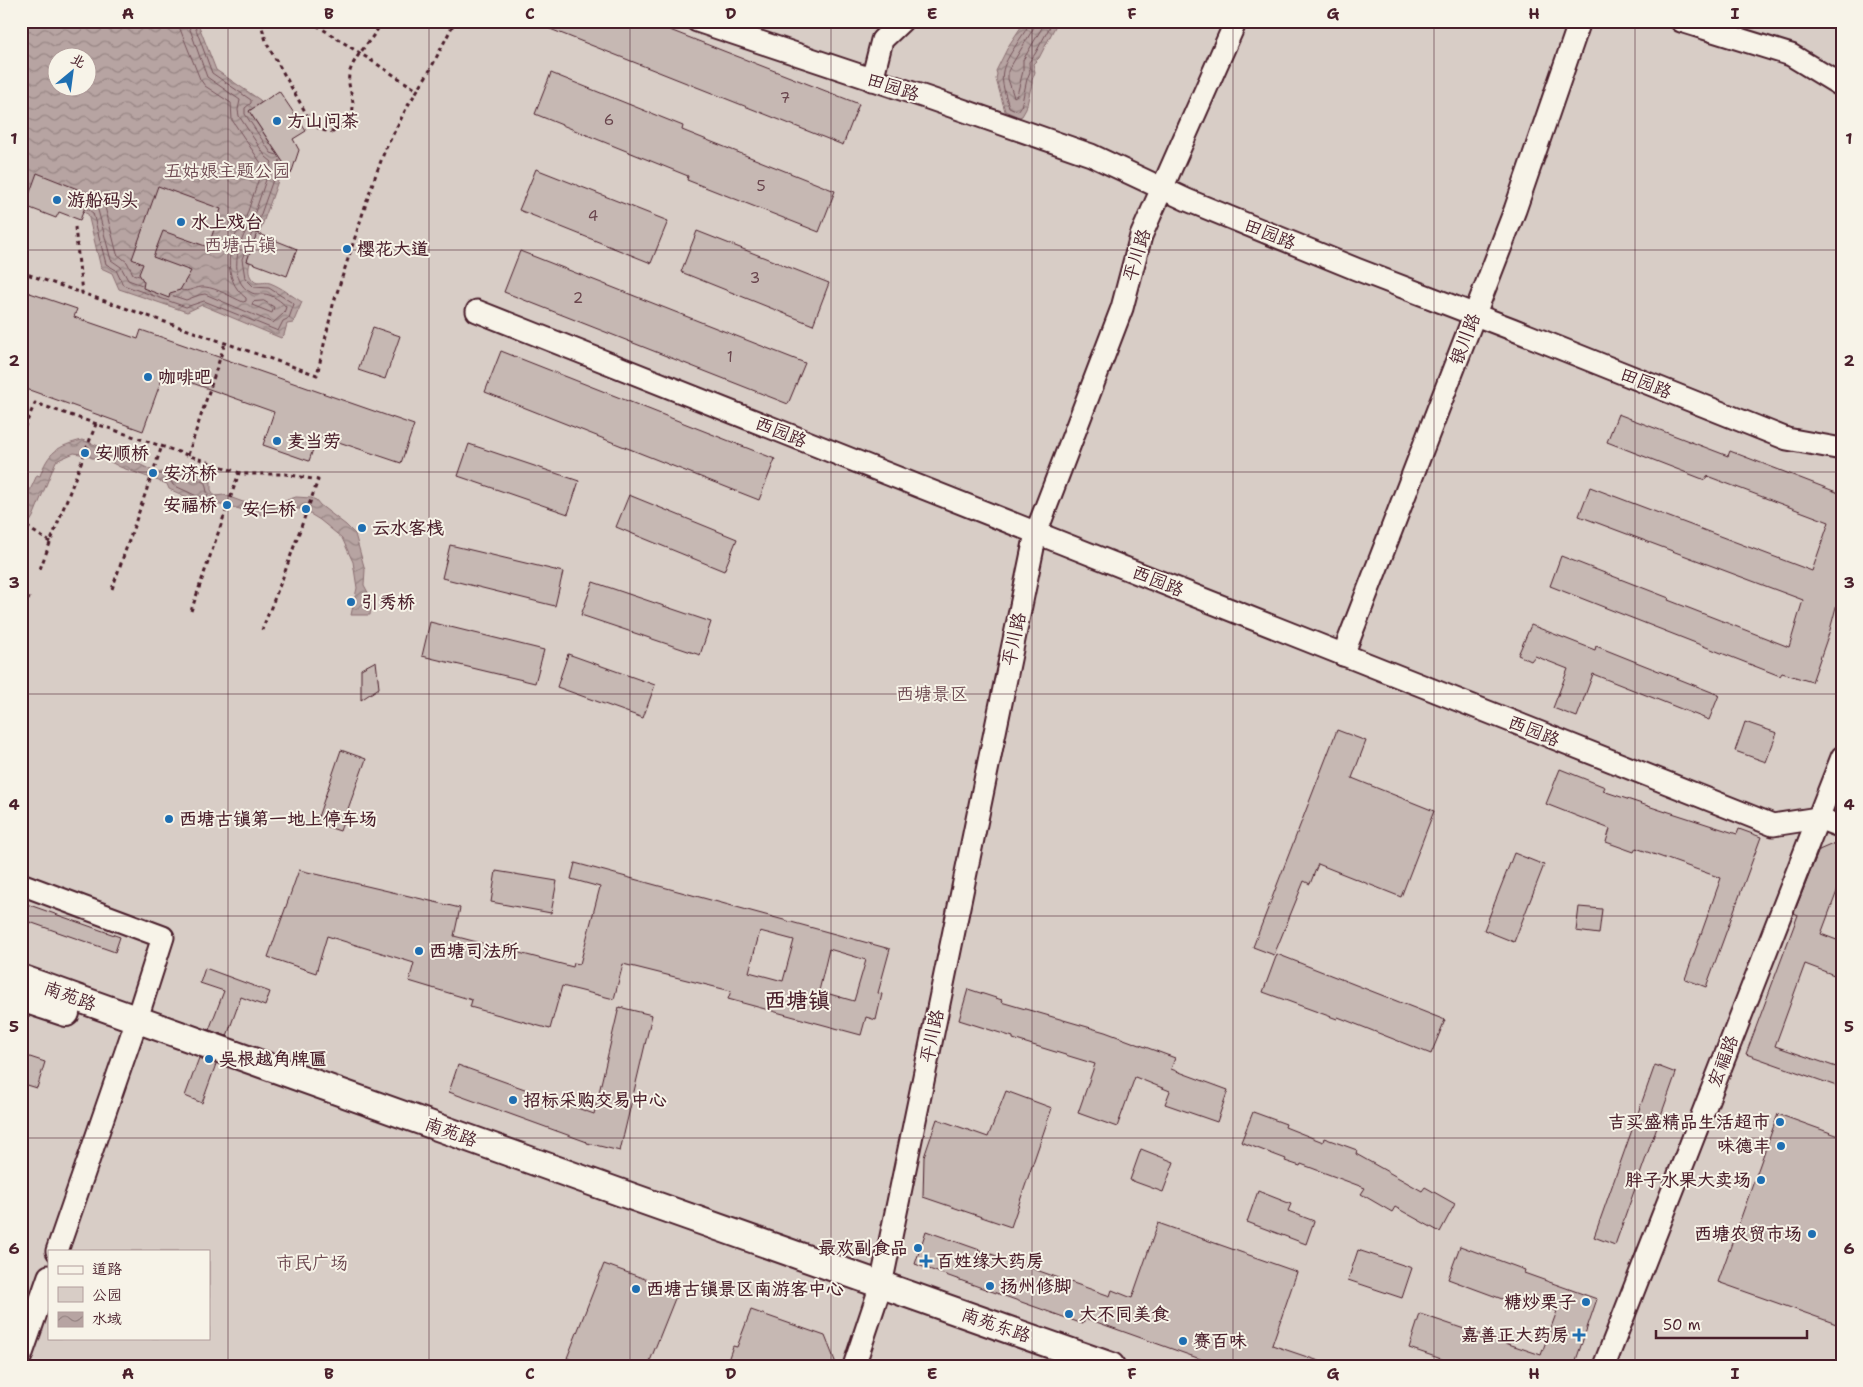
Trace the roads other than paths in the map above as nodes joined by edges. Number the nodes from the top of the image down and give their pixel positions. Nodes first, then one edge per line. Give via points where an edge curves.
1 (696, 21) edge
2 (902, 21) edge
3 (1236, 21) edge
4 (1580, 21) edge
5 (1681, 21) edge
6 (872, 80) junction
7 (1842, 86) edge
8 (1163, 187) junction
9 (477, 311) dead end
10 (1474, 314) junction
11 (1842, 449) edge
12 (1036, 533) junction
13 (1343, 654) junction
14 (1842, 757) edge
15 (1818, 818) junction
16 (1842, 827) edge
17 (21, 884) edge
18 (21, 978) edge
19 (21, 998) edge
20 (134, 1027) junction
21 (58, 1250) edge
22 (48, 1279) edge
23 (879, 1293) junction
24 (21, 1356) edge
25 (854, 1366) edge
26 (1056, 1366) edge
27 (1111, 1366) edge
28 (1604, 1366) edge

1 - 6 street, 田园路
2 - 6 street via 882,40
3 - 8 street, 平川路
4 - 10 street, 银川路 via 1515,210
5 - 7 street via 1791,55
6 - 8 street, 田园路 via 1091,155
8 - 10 street, 田园路 via 1187,200
8 - 12 street, 平川路 via 1141,236 1122,308
9 - 12 street, 西园路
10 - 11 street, 田园路 via 1787,439
10 - 13 street, 银川路
12 - 13 street, 西园路
12 - 23 street, 平川路
13 - 15 street, 西园路 via 1773,825
14 - 15 street, 宏福路
15 - 16 street, 西园路
15 - 28 street, 宏福路
17 - 20 street via 163,937
18 - 20 main road, 南苑路
19 - 20 main road, 南苑路
20 - 21 street
20 - 23 main road, 南苑路
22 - 24 street
23 - 25 street, 平川路
23 - 26 main road, 南苑东路
23 - 27 main road, 南苑东路

